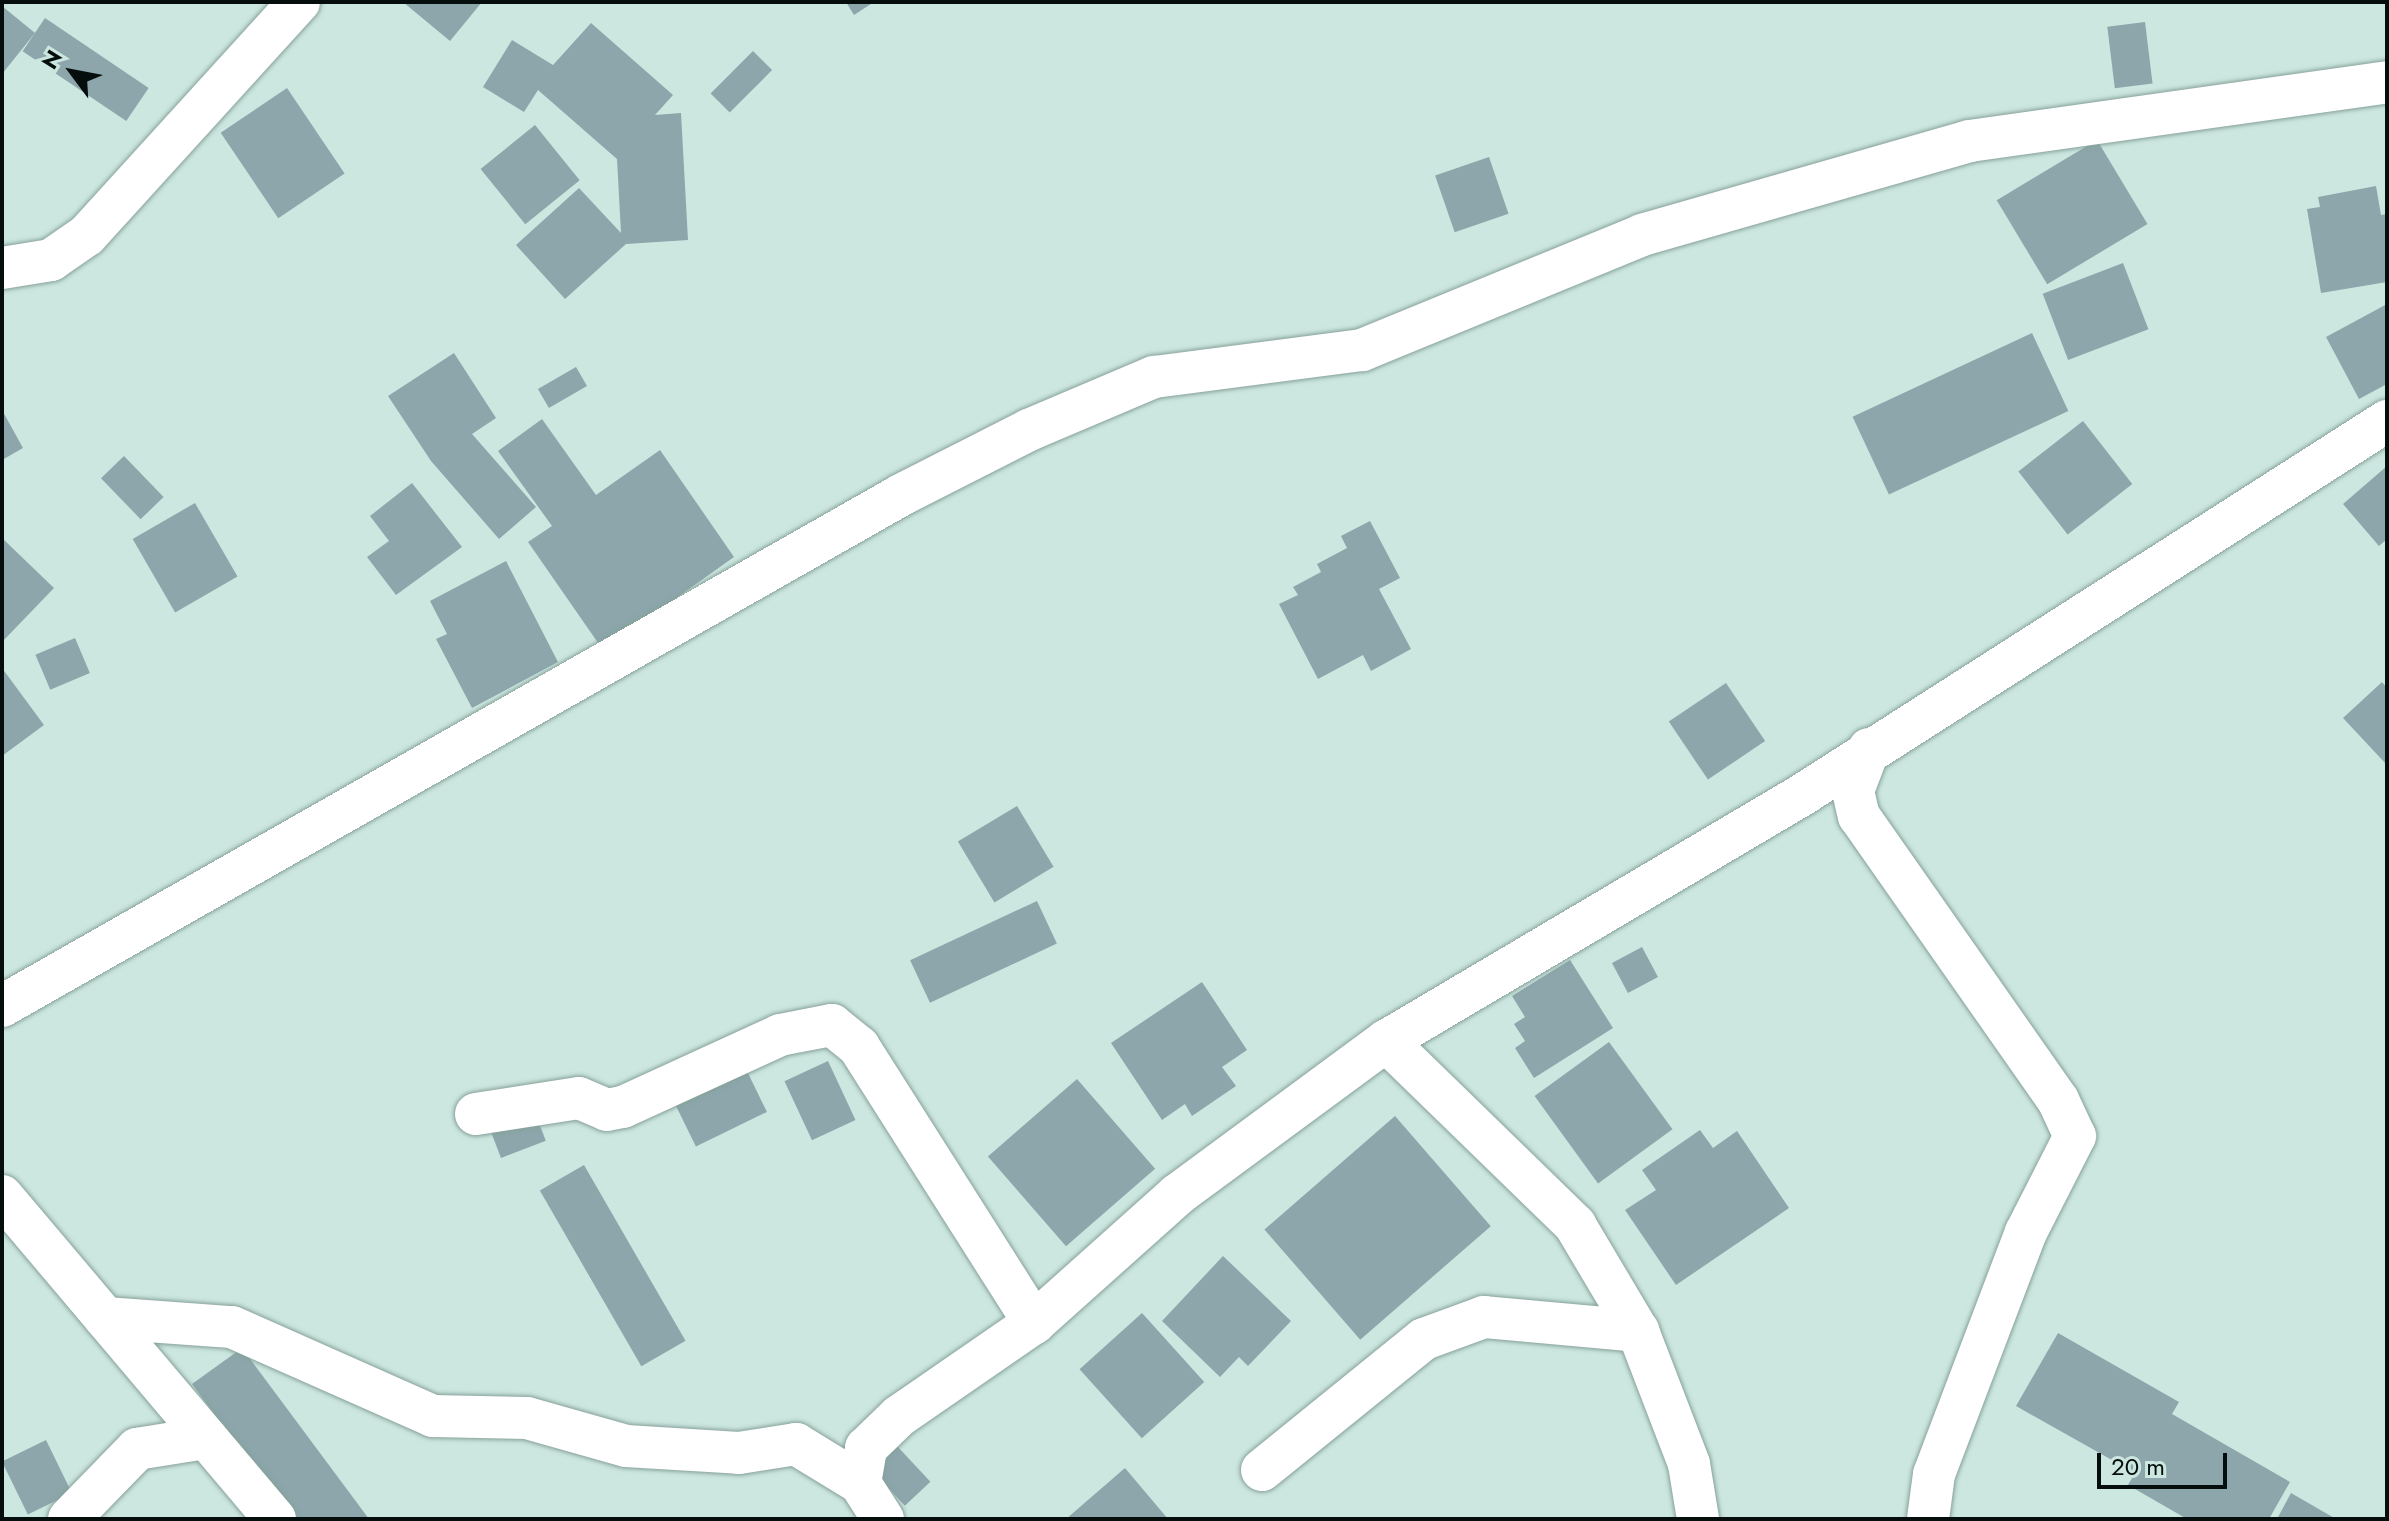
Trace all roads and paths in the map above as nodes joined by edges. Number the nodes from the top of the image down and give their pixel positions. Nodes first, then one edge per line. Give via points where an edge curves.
1 (299, 2) edge
2 (2387, 82) edge
3 (2, 268) edge
4 (2387, 421) edge
5 (1869, 749) junction
6 (2, 1006) edge
7 (1386, 1041) junction
8 (476, 1114) dead end
9 (2, 1196) edge
10 (105, 1318) junction
11 (1034, 1323) junction
12 (1638, 1331) junction
13 (206, 1438) junction
14 (1262, 1470) dead end
15 (860, 1483) junction
16 (69, 1519) edge
17 (275, 1519) edge
18 (883, 1519) edge
19 (1698, 1519) edge
20 (1928, 1519) edge

1 - 3 street via 87,235 51,260
2 - 6 street via 1969,141 1642,235 1362,350 1154,377 1029,430 901,495
4 - 5 street
5 - 7 street
5 - 20 street via 1853,791 1859,816 2050,1087 2075,1136 2021,1246 1934,1474
7 - 11 street via 1177,1195
7 - 12 street via 1575,1225
8 - 11 street via 579,1098 607,1110 623,1107 780,1035 832,1025 859,1047
9 - 10 street
10 - 13 street
10 - 15 street via 232,1327 433,1416 527,1418 626,1446 739,1453 796,1444
11 - 15 street via 899,1416 866,1448
12 - 14 street via 1484,1317 1424,1339
12 - 19 street via 1689,1464
13 - 16 street via 137,1449
13 - 17 street
15 - 18 street

